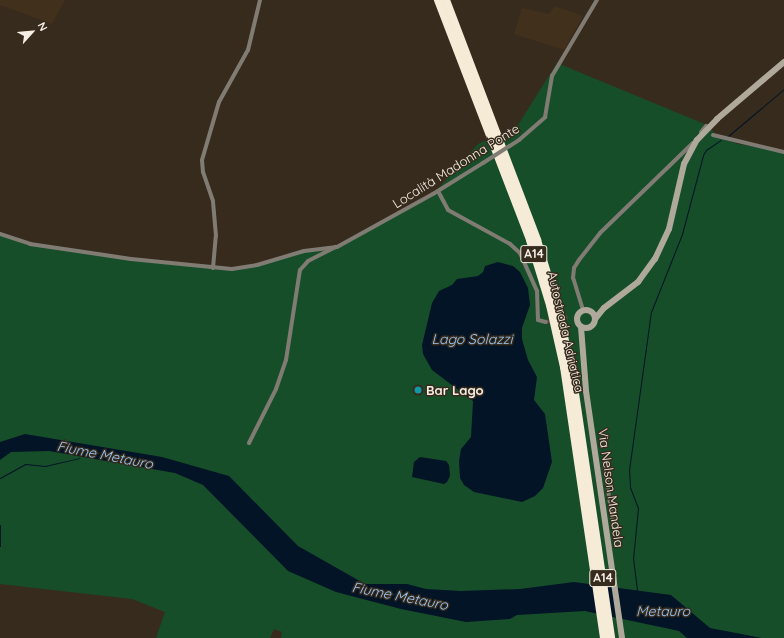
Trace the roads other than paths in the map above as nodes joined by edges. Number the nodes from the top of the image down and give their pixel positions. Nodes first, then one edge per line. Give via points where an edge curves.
1 (260, 0) edge
2 (438, 0) edge
3 (446, 0) edge
4 (596, 0) edge
5 (784, 62) edge
6 (706, 126) dead end
7 (713, 135) dead end
8 (784, 152) edge
9 (438, 191) junction
10 (0, 234) edge
11 (337, 247) junction
12 (213, 268) junction
13 (604, 308) junction
14 (583, 310) junction
15 (590, 311) junction
16 (595, 318) junction
17 (546, 322) dead end
18 (581, 327) junction
19 (589, 327) junction
20 (584, 341) junction
21 (249, 443) dead end
22 (604, 463) dead end
23 (590, 519) junction
24 (613, 524) dead end
25 (604, 638) edge
26 (611, 638) edge
27 (622, 638) edge

1 - 12 street via 248,50 219,102 202,160 203,172 214,201 216,236
2 - 23 highway, Autostrada Adriatica / A14 via 530,240 550,305 564,367
3 - 23 highway, Autostrada Adriatica / A14 via 537,240 556,303 571,366
4 - 9 street, Località Madonna Ponte, bridge via 552,76 545,117 519,140
5 - 13 main road via 717,119 697,140 684,164 669,229 660,250 638,282
6 - 14 street via 688,150 600,233 579,260 574,268 573,278
7 - 8 street
9 - 11 street, Località Madonna Ponte
9 - 17 street via 448,210 510,244 520,253 537,291 538,320
10 - 12 street, Località Madonna Ponte via 30,244
11 - 12 street, Località Madonna Ponte via 298,253 257,265 232,269
11 - 21 street, Località Madonna Ponte via 308,261 300,270 286,360 276,388
13 - 15 main road
13 - 16 main road
14 - 15 main road
14 - 18 main road via 576,319
15 - 16 main road
16 - 19 main road
18 - 19 main road
18 - 20 main road, Via Nelson Mandela
19 - 20 main road, Via Nelson Mandela
20 - 27 main road, Via Nelson Mandela via 586,391
22 - 24 street
23 - 25 highway, Autostrada Adriatica / A14
23 - 26 highway, Autostrada Adriatica / A14

